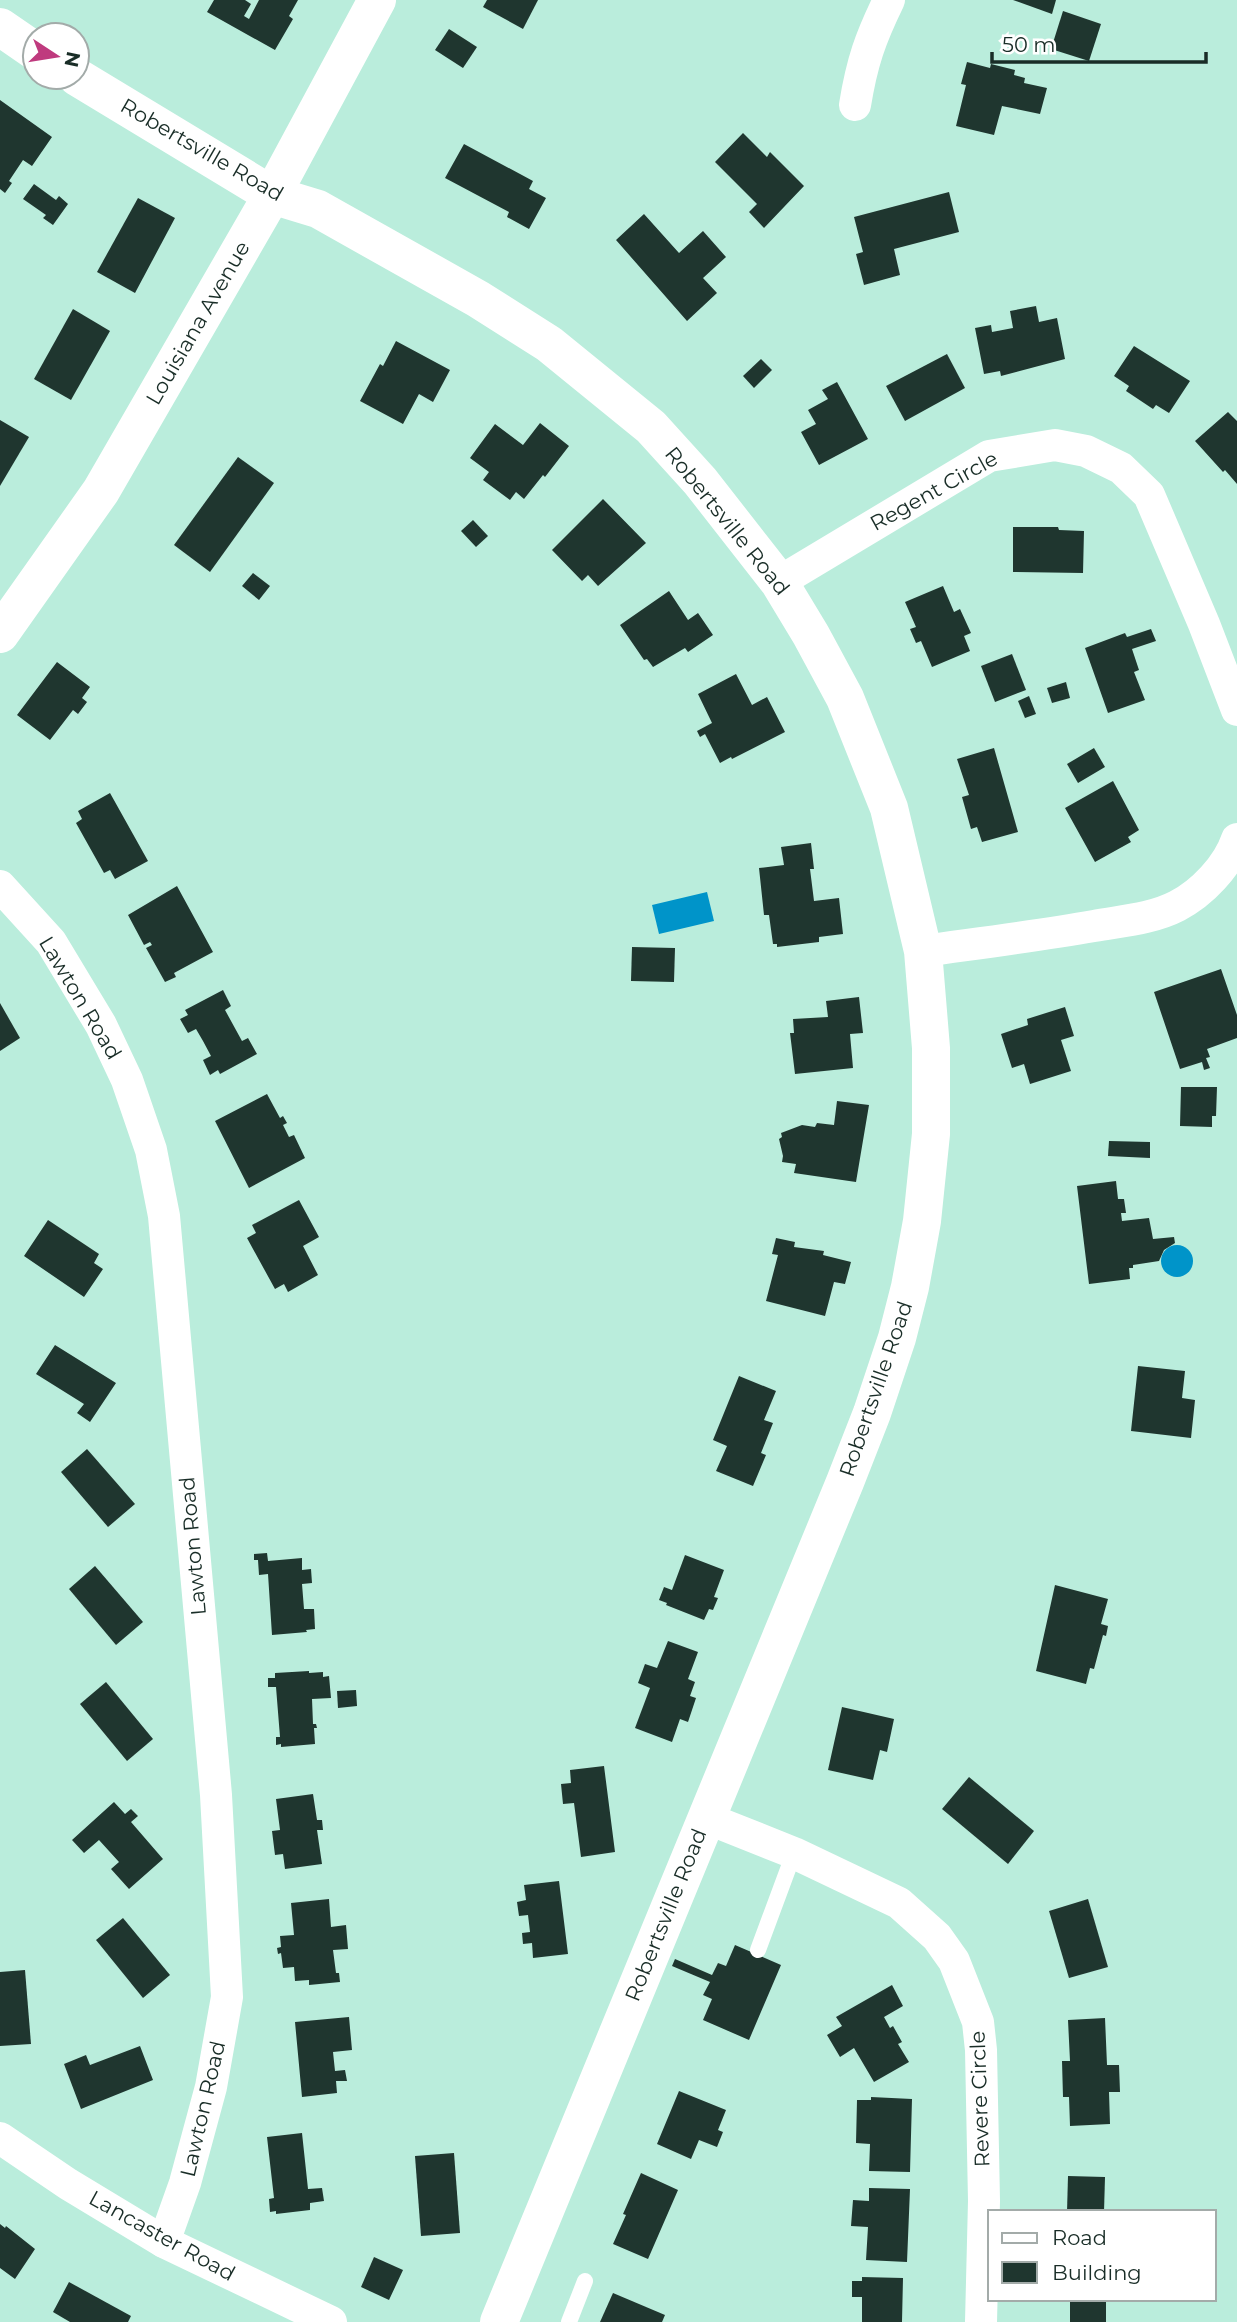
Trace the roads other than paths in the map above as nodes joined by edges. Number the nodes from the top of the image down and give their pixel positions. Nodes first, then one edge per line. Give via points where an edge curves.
1 (377, 0) edge
2 (889, 0) edge
3 (0, 27) edge
4 (21, 41) edge
5 (91, 85) edge
6 (855, 106) dead end
7 (272, 195) junction
8 (779, 582) junction
9 (0, 634) edge
10 (1237, 710) edge
11 (1237, 839) edge
12 (0, 886) edge
13 (923, 951) junction
14 (706, 1818) junction
15 (794, 1853) junction
16 (758, 1951) dead end
17 (0, 2138) edge
18 (164, 2242) junction
19 (584, 2281) dead end
20 (503, 2321) edge
21 (331, 2322) edge
22 (569, 2322) edge
23 (981, 2322) edge

1 - 7 street, Louisiana Avenue
2 - 6 street via 864,57
3 - 4 street
5 - 7 street, Robertsville Road
7 - 8 street, Robertsville Road via 318,209 549,344 651,427
7 - 9 street, Louisiana Avenue via 101,492
8 - 10 street, Regent Circle via 989,456 1055,445 1086,451 1121,468 1149,495
8 - 13 street, Robertsville Road via 845,698 889,808
11 - 13 street via 1208,883 1177,906 1138,918
12 - 18 street, Lawton Road via 51,942 102,1025 151,1150 164,1216 216,1795 227,1997 211,2087
13 - 14 street, Robertsville Road via 931,1048 931,1134 910,1287 872,1413
14 - 15 street, Revere Circle
14 - 20 street, Robertsville Road
15 - 16 lane
15 - 23 street, Revere Circle via 899,1903 937,1937 959,1973 978,2022 981,2050
17 - 18 street, Lancaster Road
18 - 21 street, Lancaster Road
19 - 22 lane

